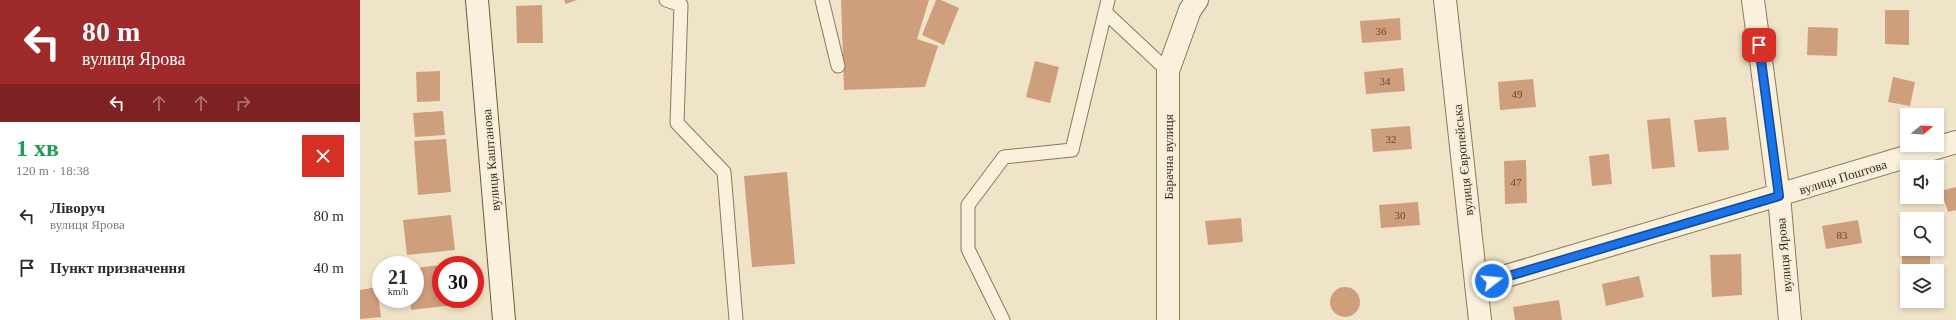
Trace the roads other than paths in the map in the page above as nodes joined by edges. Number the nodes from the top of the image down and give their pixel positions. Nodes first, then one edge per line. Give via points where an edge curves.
1 (477, 0) edge
2 (666, 0) edge
3 (822, 0) edge
4 (1197, 0) edge
5 (1445, 0) edge
6 (1752, 0) edge
7 (1107, 6) edge
8 (838, 66) dead end
9 (1168, 71) junction
10 (1956, 142) edge
11 (1779, 196) junction
12 (1476, 285) junction
13 (504, 320) edge
14 (736, 320) edge
15 (1003, 320) edge
16 (1168, 320) edge
17 (1480, 320) edge
18 (1790, 320) edge

1 - 13 street, вулиця Каштанова
2 - 14 lane via 681,5 677,123 724,172
3 - 8 lane
4 - 9 street, Барачна вулиця via 1190,10
5 - 12 street, вулиця Європейська
6 - 11 street, вулиця Ярова
7 - 9 lane
7 - 15 lane via 1072,150 1004,157 968,205 968,249
9 - 16 street, Барачна вулиця
10 - 11 street, вулиця Поштова
11 - 12 street, вулиця Поштова
11 - 18 street, вулиця Ярова
12 - 17 street, вулиця Європейська

